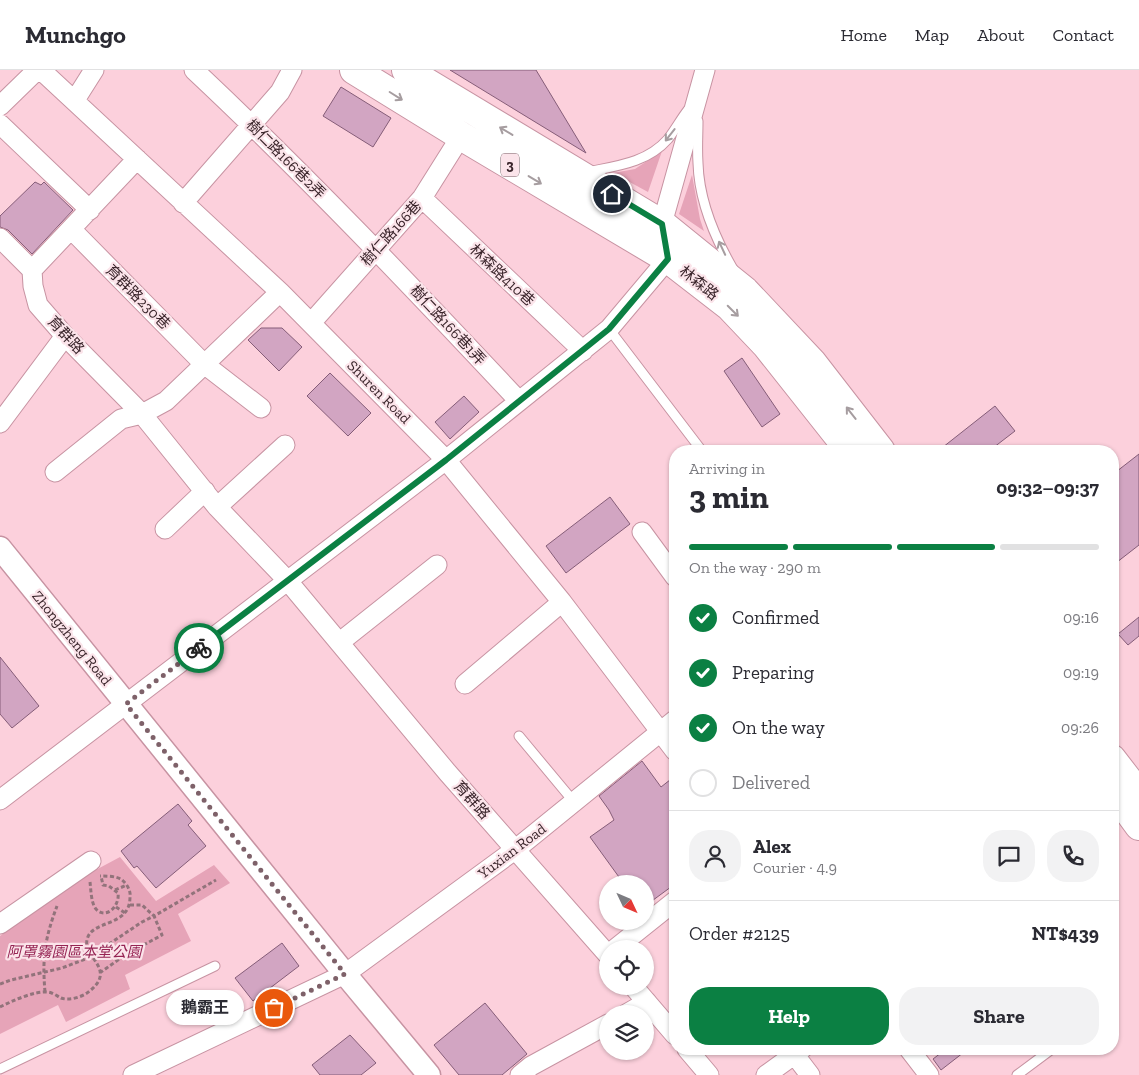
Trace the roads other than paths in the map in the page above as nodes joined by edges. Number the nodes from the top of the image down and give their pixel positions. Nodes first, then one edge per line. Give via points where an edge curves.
1 (37, 70) edge
2 (41, 70) edge
3 (94, 70) edge
4 (194, 70) edge
5 (292, 70) edge
6 (354, 70) edge
7 (406, 70) edge
8 (705, 70) edge
9 (698, 95) junction
10 (75, 100) junction
11 (0, 106) edge
12 (0, 124) edge
13 (252, 125) junction
14 (461, 136) junction
15 (137, 159) junction
16 (578, 174) junction
17 (422, 198) junction
18 (183, 203) junction
19 (90, 210) junction
20 (662, 224) junction
21 (72, 230) junction
22 (0, 238) edge
23 (376, 249) junction
24 (668, 259) junction
25 (32, 270) junction
26 (745, 291) junction
27 (280, 292) junction
28 (310, 323) junction
29 (609, 329) junction
30 (65, 336) junction
31 (583, 350) junction
32 (204, 364) junction
33 (519, 401) junction
34 (260, 408) dead end
35 (142, 414) junction
36 (0, 423) edge
37 (285, 445) dead end
38 (697, 445) edge
39 (845, 445) edge
40 (876, 445) edge
41 (446, 460) junction
42 (55, 472) dead end
43 (205, 491) junction
44 (217, 507) junction
45 (165, 529) dead end
46 (642, 532) dead end
47 (1, 553) edge
48 (437, 565) dead end
49 (669, 569) edge
50 (287, 580) junction
51 (562, 602) junction
52 (340, 642) junction
53 (465, 684) dead end
54 (126, 704) junction
55 (669, 725) edge
56 (660, 732) junction
57 (519, 736) dead end
58 (669, 744) edge
59 (1119, 768) edge
60 (1139, 794) edge
61 (1119, 799) edge
62 (0, 800) edge
63 (574, 802) junction
64 (1139, 826) edge
65 (516, 849) junction
66 (94, 874) road end
67 (669, 906) edge
68 (0, 924) edge
69 (625, 940) edge
70 (599, 946) edge
71 (215, 966) dead end
72 (345, 974) junction
73 (641, 995) edge
74 (647, 1002) junction
75 (642, 1005) edge
76 (669, 1028) edge
77 (599, 1029) edge
78 (692, 1055) edge
79 (793, 1055) edge
80 (800, 1055) edge
81 (913, 1055) edge
82 (1044, 1055) edge
83 (0, 1069) edge
84 (133, 1075) edge
85 (429, 1075) edge
86 (520, 1075) edge
87 (709, 1075) edge
88 (766, 1075) edge
89 (810, 1075) edge
90 (929, 1075) edge
91 (1017, 1075) edge

1 - 11 street
2 - 10 street, Shuren Road
3 - 10 street
4 - 13 street, 樹仁路166巷2弄
5 - 13 street via 280,92
6 -> 14 main road, 林森路 / 3
16 -> 7 main road, 林森路 / 3
8 - 9 street
9 -> 16 lane via 667,140 650,154 634,162
9 - 20 street
26 -> 9 lane via 722,249 706,206 698,165
10 - 15 street, Shuren Road
12 - 19 street
13 - 18 street
13 - 23 street, 樹仁路166巷2弄
14 - 17 street, 樹仁路166巷
14 -> 24 main road, 林森路 / 3
15 - 18 street, Shuren Road
15 - 19 street
16 - 20 main road, 林森路 / 3
17 - 23 street, 樹仁路166巷
17 - 31 street, 林森路410巷
18 - 27 street, Shuren Road
19 - 21 street
20 - 24 street
20 - 26 main road, 林森路 / 3
21 - 25 street
21 - 32 street, 育群路230巷
22 - 25 street
23 - 28 street, 樹仁路166巷
23 - 33 street, 樹仁路166巷1弄
24 - 29 street
24 -> 39 main road, 林森路 / 3 via 730,307 766,345
25 - 30 street, 育群路 via 38,305
40 -> 26 main road, 林森路 / 3 via 812,362
27 - 28 street, Shuren Road
27 - 32 street
28 - 41 street, Shuren Road
29 - 31 street
29 - 38 lane
30 - 35 street, 育群路
30 - 36 street
31 - 33 street
32 - 34 street, 育群路230巷
32 - 35 street via 166,401
33 - 41 street
35 - 42 street via 121,419
35 - 43 street, 育群路
37 - 44 street
41 - 50 street
41 - 51 street, Shuren Road
43 - 44 street, 育群路
43 - 45 street
44 - 50 street, 育群路
46 - 49 street
47 - 54 street, Zhongzheng Road
48 - 52 street
50 - 52 street, 育群路
50 - 54 street
51 - 53 street
51 - 56 street, Shuren Road
52 - 65 street, 育群路 via 447,772
54 - 62 street
54 - 72 street, Zhongzheng Road
55 - 56 street, Yuxian Road
56 - 58 street, Shuren Road
56 - 63 street, Yuxian Road
57 - 63 lane
59 - 60 main road
61 - 64 main road
63 - 65 street, Yuxian Road
65 - 70 street, 育群路
65 - 72 street, Yuxian Road
66 - 68 street
67 - 69 street
71 - 83 lane
72 - 84 street, Yuxian Road
72 - 85 street, Zhongzheng Road
73 - 74 street
74 - 75 street
74 - 76 street
77 - 86 street
78 - 87 street
79 - 88 street
80 - 89 street
81 - 90 street
82 - 91 lane

